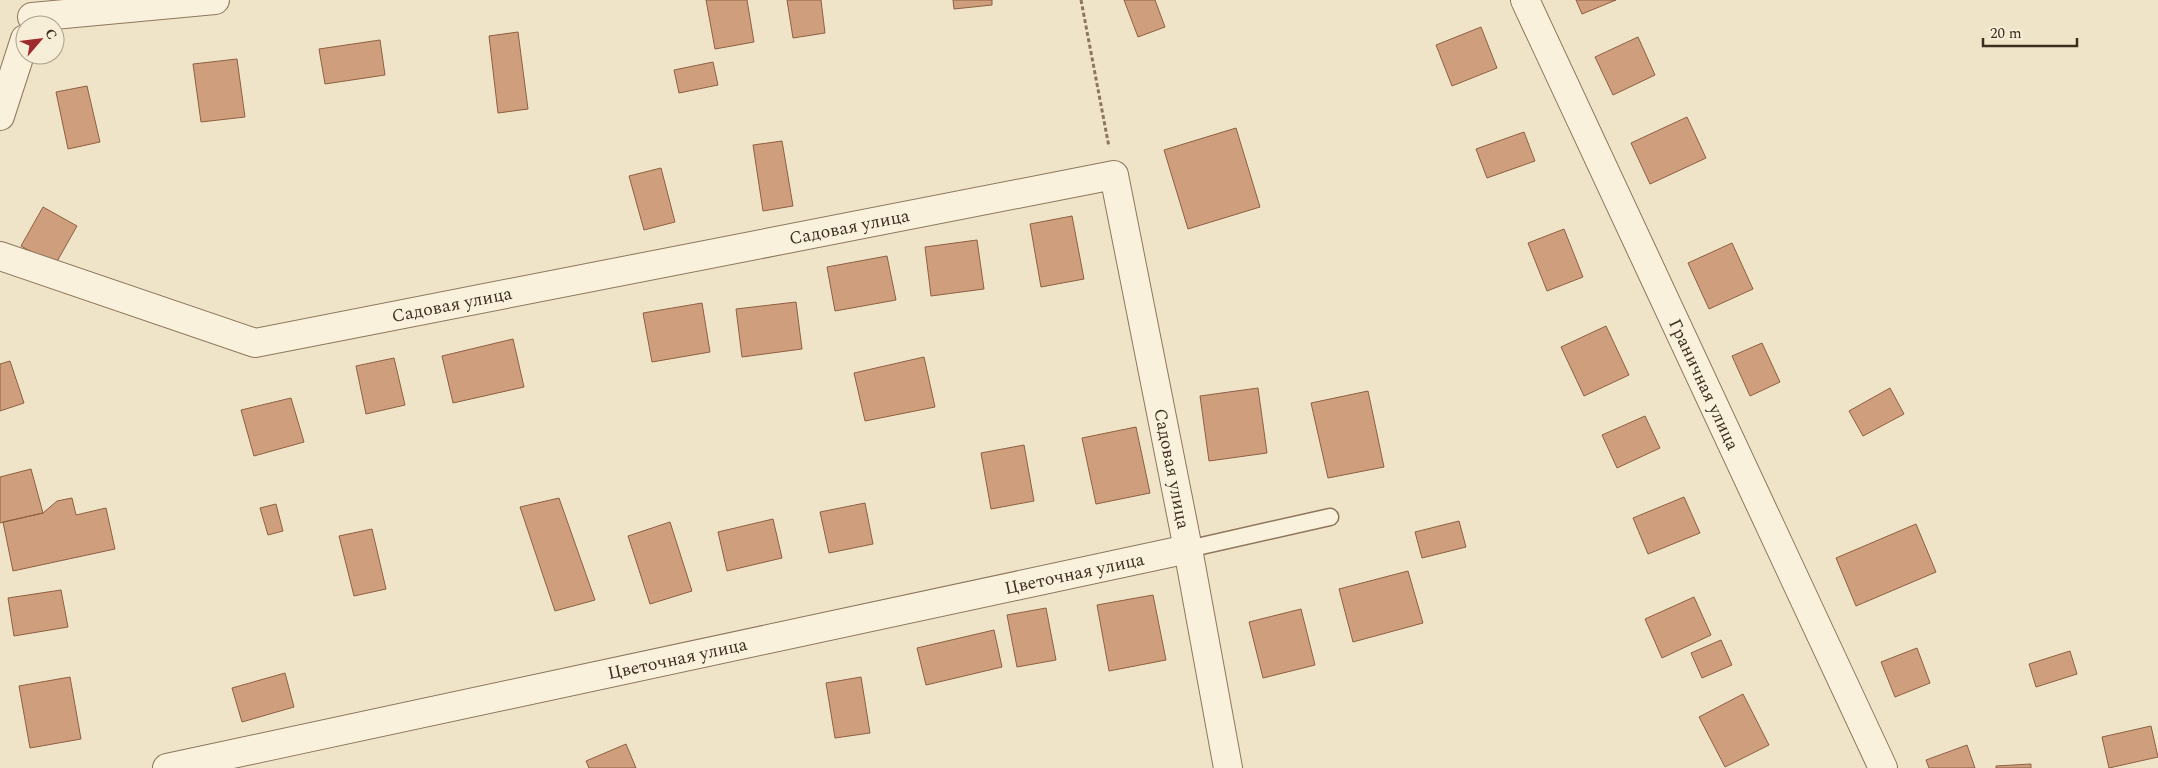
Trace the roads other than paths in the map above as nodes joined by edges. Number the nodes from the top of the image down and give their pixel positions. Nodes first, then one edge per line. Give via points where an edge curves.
1 (215, 0) edge
2 (1525, 0) edge
3 (65, 16) edge
4 (16, 65) edge
5 (0, 116) edge
6 (0, 256) edge
7 (1330, 517) dead end
8 (1188, 549) junction
9 (167, 768) edge
10 (1228, 768) edge
11 (1883, 768) edge

1 - 3 street
2 - 11 street, Граничная улица
4 - 5 street
6 - 8 street, Садовая улица via 255,343 1114,174
7 - 8 lane
8 - 9 street, Цветочная улица
8 - 10 street, Садовая улица

